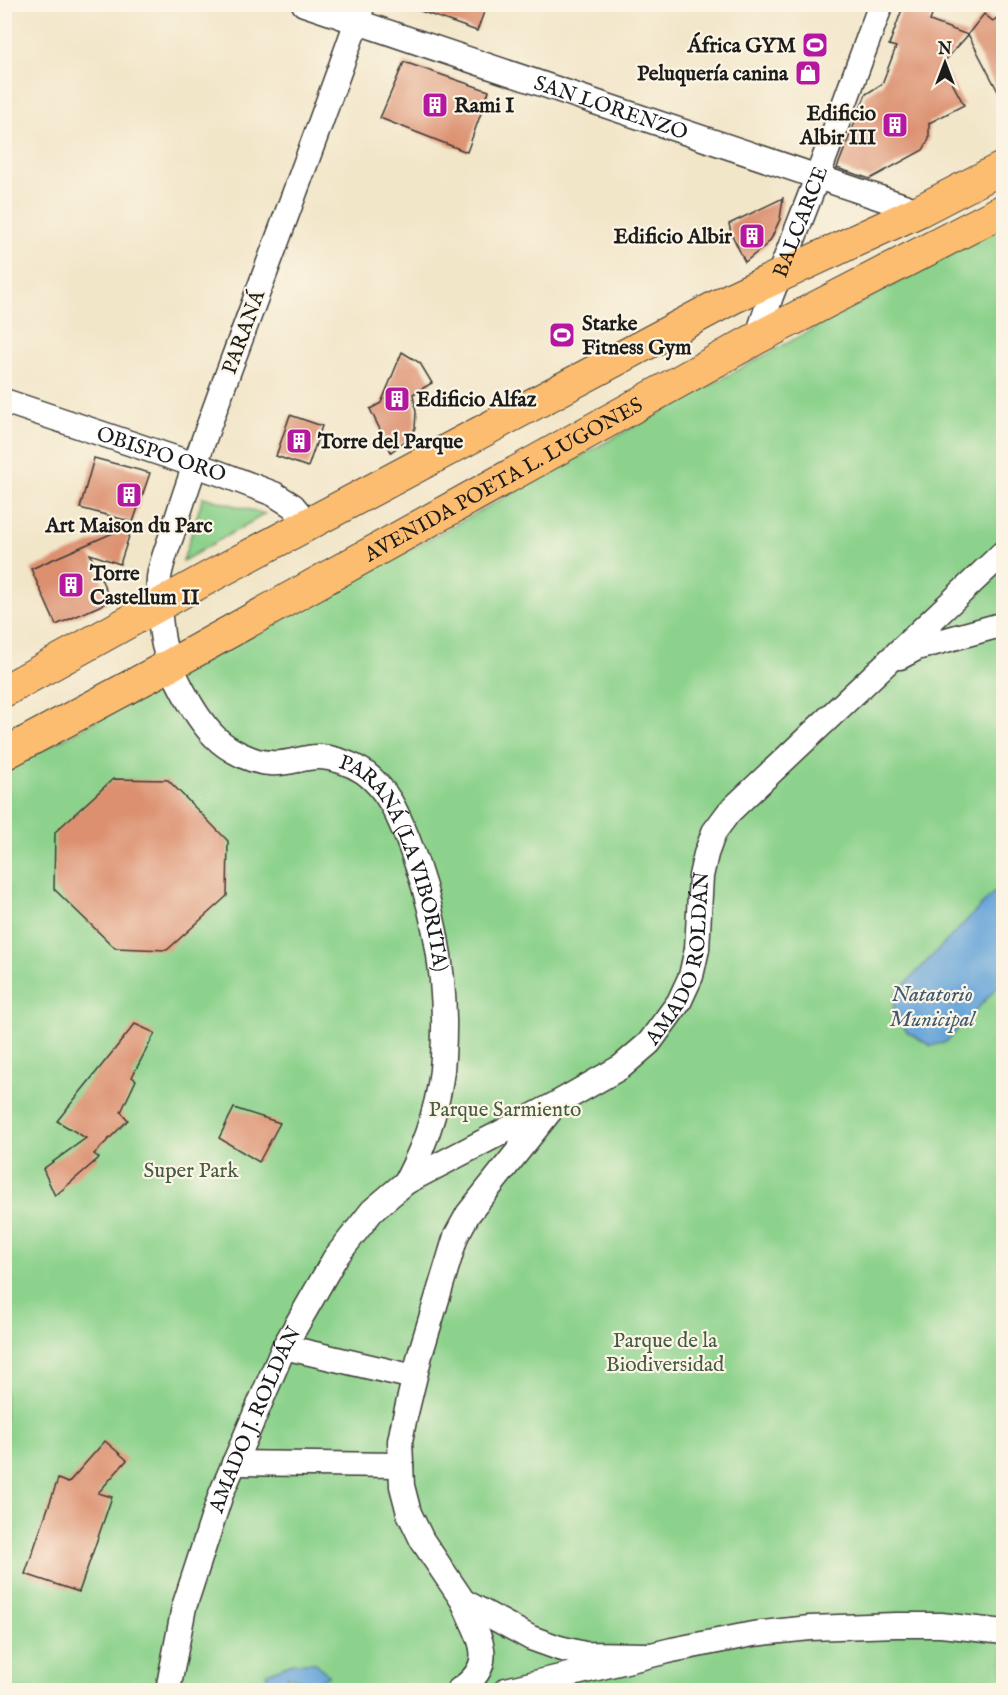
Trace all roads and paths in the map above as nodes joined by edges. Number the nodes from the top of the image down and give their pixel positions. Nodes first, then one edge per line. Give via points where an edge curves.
1 (304, 4) edge
2 (881, 4) edge
3 (360, 14) edge
4 (1004, 167) edge
5 (817, 178) junction
6 (1004, 210) edge
7 (919, 211) junction
8 (780, 275) junction
9 (757, 338) junction
10 (4, 401) edge
11 (194, 465) junction
12 (308, 524) junction
13 (1004, 552) edge
14 (160, 605) junction
15 (1004, 624) edge
16 (170, 665) junction
17 (885, 665) junction
18 (4, 691) edge
19 (4, 754) edge
20 (556, 1104) junction
21 (406, 1182) junction
22 (284, 1347) junction
23 (414, 1377) junction
24 (234, 1463) junction
25 (401, 1465) junction
26 (463, 1601) junction
27 (1004, 1632) edge
28 (648, 1656) junction
29 (168, 1690) edge
30 (459, 1690) edge
31 (506, 1690) edge

1 - 3 street, SAN LORENZO
2 - 5 street, BALCARCE
3 - 5 street, SAN LORENZO
3 - 11 street, PARANÁ
4 - 7 main road
5 - 7 street, SAN LORENZO
5 - 8 street, BALCARCE
6 - 9 main road, AVENIDA POETA L. LUGONES
7 - 8 main road
8 - 9 street, BALCARCE
8 - 12 main road
9 - 16 main road, AVENIDA POETA L. LUGONES
10 - 11 street, OBISPO ORO
11 - 12 street, OBISPO ORO via 274,494 293,506
11 - 14 street, PARANÁ via 159,576
12 - 14 main road
13 - 17 street, AMADO ROLDÁN
14 - 16 street, PARANÁ via 162,636
14 - 18 main road
15 - 17 street, AMADO ROLDÁN via 917,648
16 - 19 main road, AVENIDA POETA L. LUGONES
16 - 21 street, PARANÁ (LA VIBORITA) via 199,717 214,737 232,751 267,763 318,757 339,761 361,770 382,788 394,806 429,904 438,947 443,1009 438,1096 419,1156
17 - 20 street, AMADO ROLDÁN via 729,813 714,832 701,876 697,949 691,976 662,1027 621,1066
20 - 21 street, AMADO ROLDÁN
20 - 23 street via 468,1214 456,1236
21 - 22 street, AMADO J. ROLDÁN via 372,1211 335,1258
22 - 23 street
22 - 24 street, AMADO J. ROLDÁN
23 - 25 street via 400,1441
24 - 25 street
24 - 29 street, AMADO J. ROLDÁN via 184,1607
25 - 26 street via 409,1513 422,1540
26 - 28 street via 531,1638 558,1648 584,1654
26 - 30 street via 483,1650 479,1673
27 - 28 street via 941,1625 810,1628 753,1634
28 - 31 street

